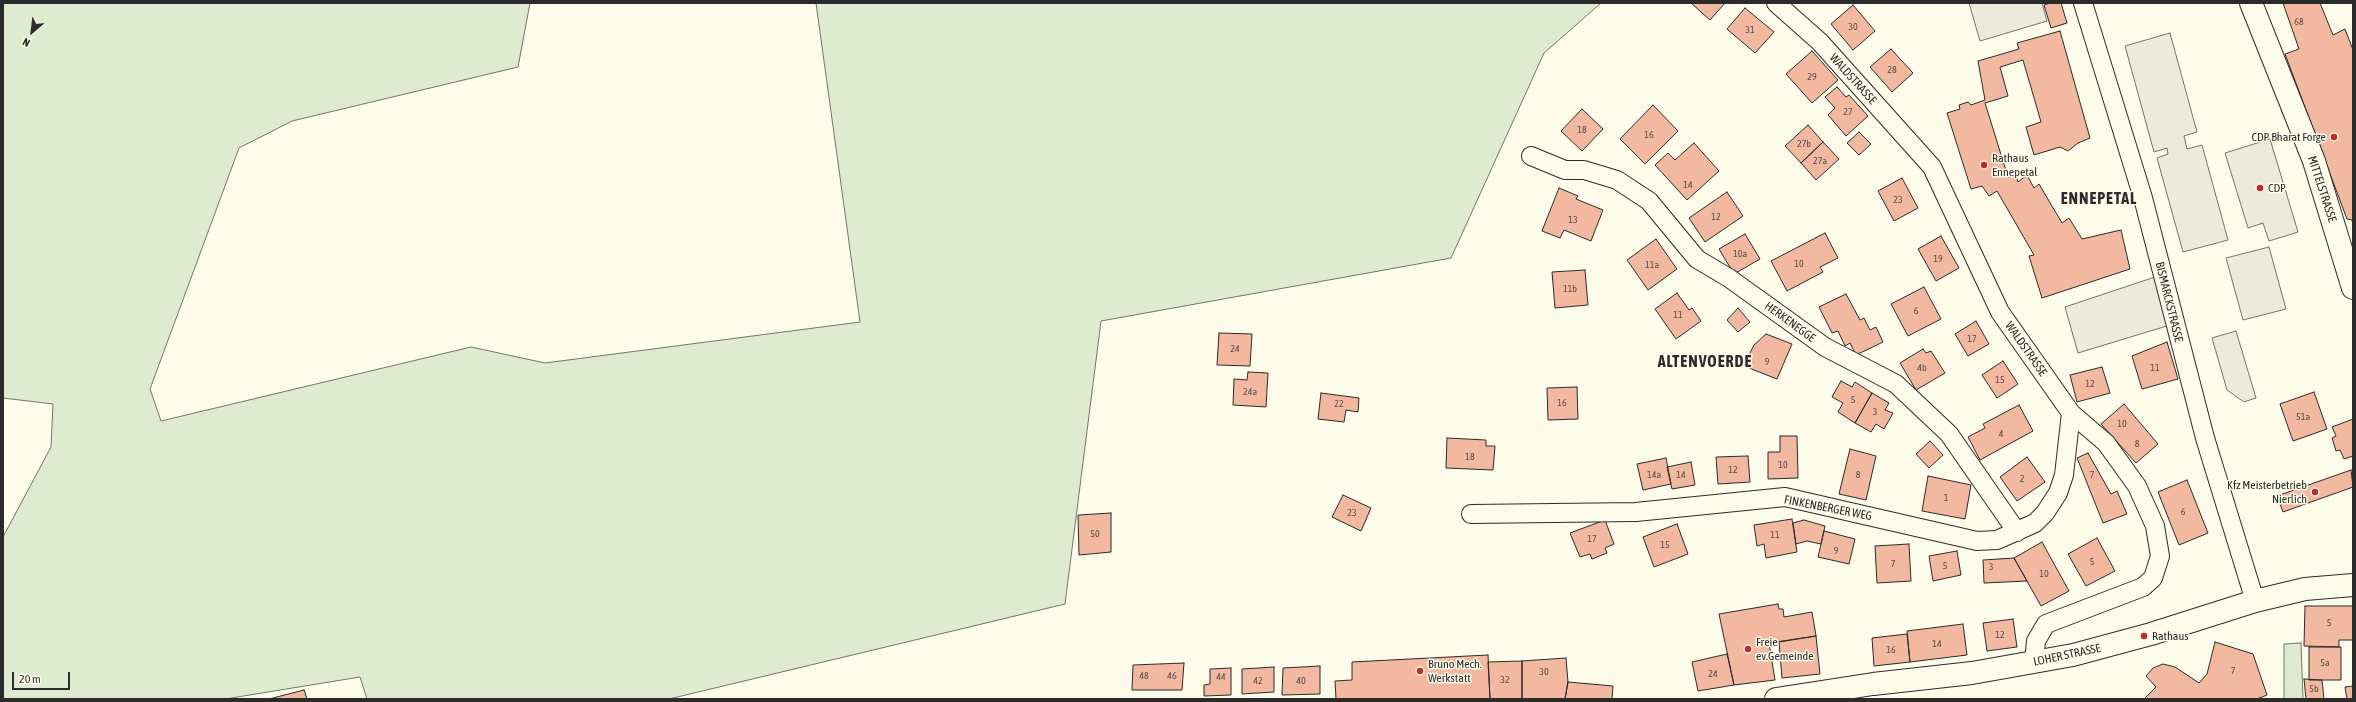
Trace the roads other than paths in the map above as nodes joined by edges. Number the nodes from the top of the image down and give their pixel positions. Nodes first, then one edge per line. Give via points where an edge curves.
1 (1776, 3) edge
2 (2083, 3) edge
3 (2251, 3) edge
4 (1531, 156) dead end
5 (2353, 288) edge
6 (2071, 412) junction
7 (1471, 514) dead end
8 (2017, 532) junction
9 (2353, 585) edge
10 (2255, 601) junction
11 (2034, 662) junction
12 (1776, 699) edge

1 - 6 street, WALDSTRASSE via 1820,42 1932,167 2000,312
2 - 10 street, BISMARCKSTRASSE via 2143,198 2194,403
3 - 5 main road, MITTELSTRASSE via 2314,161
4 - 8 street, HERKENEGGE via 1565,170 1584,170 1617,180 1649,201 1697,259 1729,278 1825,347 1896,384 1949,434
6 - 8 street, FINKENBERGER WEG via 2064,475 2058,493 2035,524
6 - 11 street, WALDSTRASSE via 2106,443 2137,486 2155,526 2160,556 2153,578 2143,587 2046,624 2036,641
7 - 8 street, FINKENBERGER WEG via 1636,512 1785,497 1977,542 1997,540
9 - 10 main road, LOHER STRASSE via 2305,589
10 - 11 main road, LOHER STRASSE via 2102,648
11 - 12 main road, LOHER STRASSE via 1972,673 1859,685

